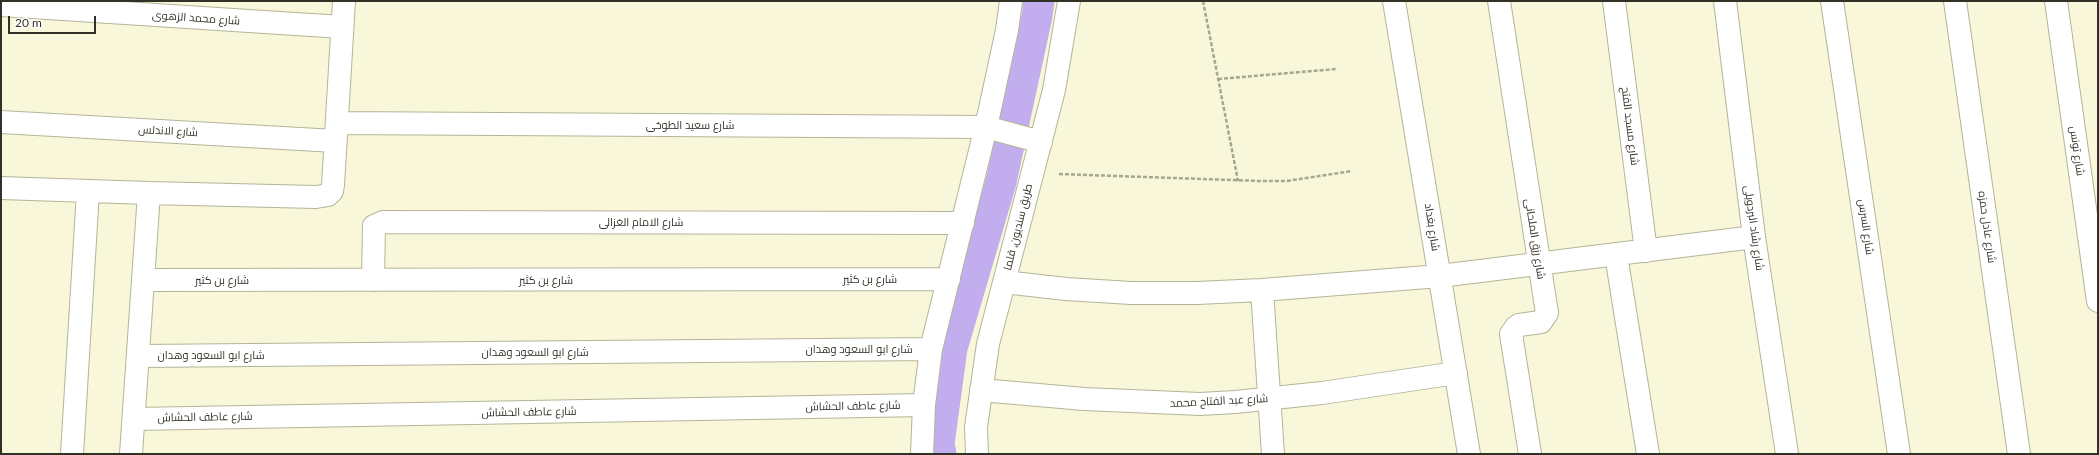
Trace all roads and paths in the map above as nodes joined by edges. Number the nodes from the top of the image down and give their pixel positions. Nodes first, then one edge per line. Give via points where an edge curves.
1 (344, 1) edge
2 (1011, 1) edge
3 (1069, 1) edge
4 (1203, 1) edge
5 (1394, 1) edge
6 (1498, 1) edge
7 (1614, 1) edge
8 (1726, 1) edge
9 (1832, 1) edge
10 (1955, 1) edge
11 (2056, 1) edge
12 (1, 5) edge
13 (342, 27) junction
14 (1336, 69) dead end
15 (1218, 79) junction
16 (1, 122) edge
17 (986, 127) junction
18 (336, 132) junction
19 (1041, 142) junction
20 (1352, 171) dead end
21 (1032, 173) junction
22 (1238, 181) junction
23 (1, 188) edge
24 (88, 191) junction
25 (149, 193) junction
26 (963, 223) junction
27 (1754, 238) junction
28 (1646, 251) junction
29 (1616, 255) junction
30 (1539, 264) junction
31 (1440, 276) junction
32 (949, 279) junction
33 (144, 280) junction
34 (373, 280) junction
35 (1004, 282) junction
36 (1262, 290) junction
37 (2098, 301) edge
38 (931, 349) junction
39 (139, 356) junction
40 (1456, 372) junction
41 (981, 390) junction
42 (1270, 399) junction
43 (924, 405) junction
44 (134, 419) junction
45 (72, 454) edge
46 (132, 454) edge
47 (922, 454) edge
48 (977, 454) edge
49 (1273, 454) edge
50 (1469, 454) edge
51 (1530, 454) edge
52 (1648, 454) edge
53 (1788, 454) edge
54 (1899, 454) edge
55 (2019, 454) edge

1 - 13 street
2 - 17 street
3 - 19 street, طريق سنديون, قلما via 1056,83
4 - 15 path
5 - 31 street, شارع بغداد
6 - 30 street, شارع رزق الملحانى
7 - 28 street, شارع مسجد الفتح
8 - 27 street, شارع رشاد البردويلى
9 - 54 street, شارع السرس
10 - 55 street, شارع عادل حمزه
11 - 37 street, شارع تونس
12 - 13 street, شارع محمد الزهوى
13 - 18 street
14 - 15 path
15 - 22 path
16 - 18 street, شارع الاندلس
17 - 18 street, شارع سعيد الطوخى
17 - 19 street, شارع سعيد الطوخى
17 - 26 street
18 - 25 street via 333,188 325,196
19 - 21 street, طريق سنديون, قلما
20 - 22 path via 1287,181
21 - 22 path
21 - 35 street, طريق سنديون, قلما
23 - 24 street
24 - 25 street
24 - 45 street
25 - 33 street
26 - 32 street
26 - 34 street, شارع الامام الغزالى via 383,222 376,224 374,229
27 - 28 street
27 - 53 street, شارع رشاد البردويلى
28 - 29 street
29 - 30 street
29 - 52 street
30 - 31 street
30 - 51 street, شارع رزق الملحانى via 1546,317 1541,322 1516,327 1511,338
31 - 36 street
31 - 40 street, شارع بغداد
32 - 34 street, شارع بن كثير
32 - 38 street
33 - 34 street, شارع بن كثير
33 - 39 street
35 - 36 street via 1131,293
35 - 41 street, طريق سنديون, قلما via 988,344
36 - 42 street
38 - 39 street, شارع ابو السعود وهدان
38 - 43 street
39 - 44 street
40 - 42 street, شارع عبد الفتاح محمد
40 - 50 street, شارع بغداد
41 - 42 street, شارع عبد الفتاح محمد via 1165,404
41 - 48 street, طريق سنديون, قلما via 976,427
42 - 49 street
43 - 44 street, شارع عاطف الحشاش
43 - 47 street
44 - 46 street

